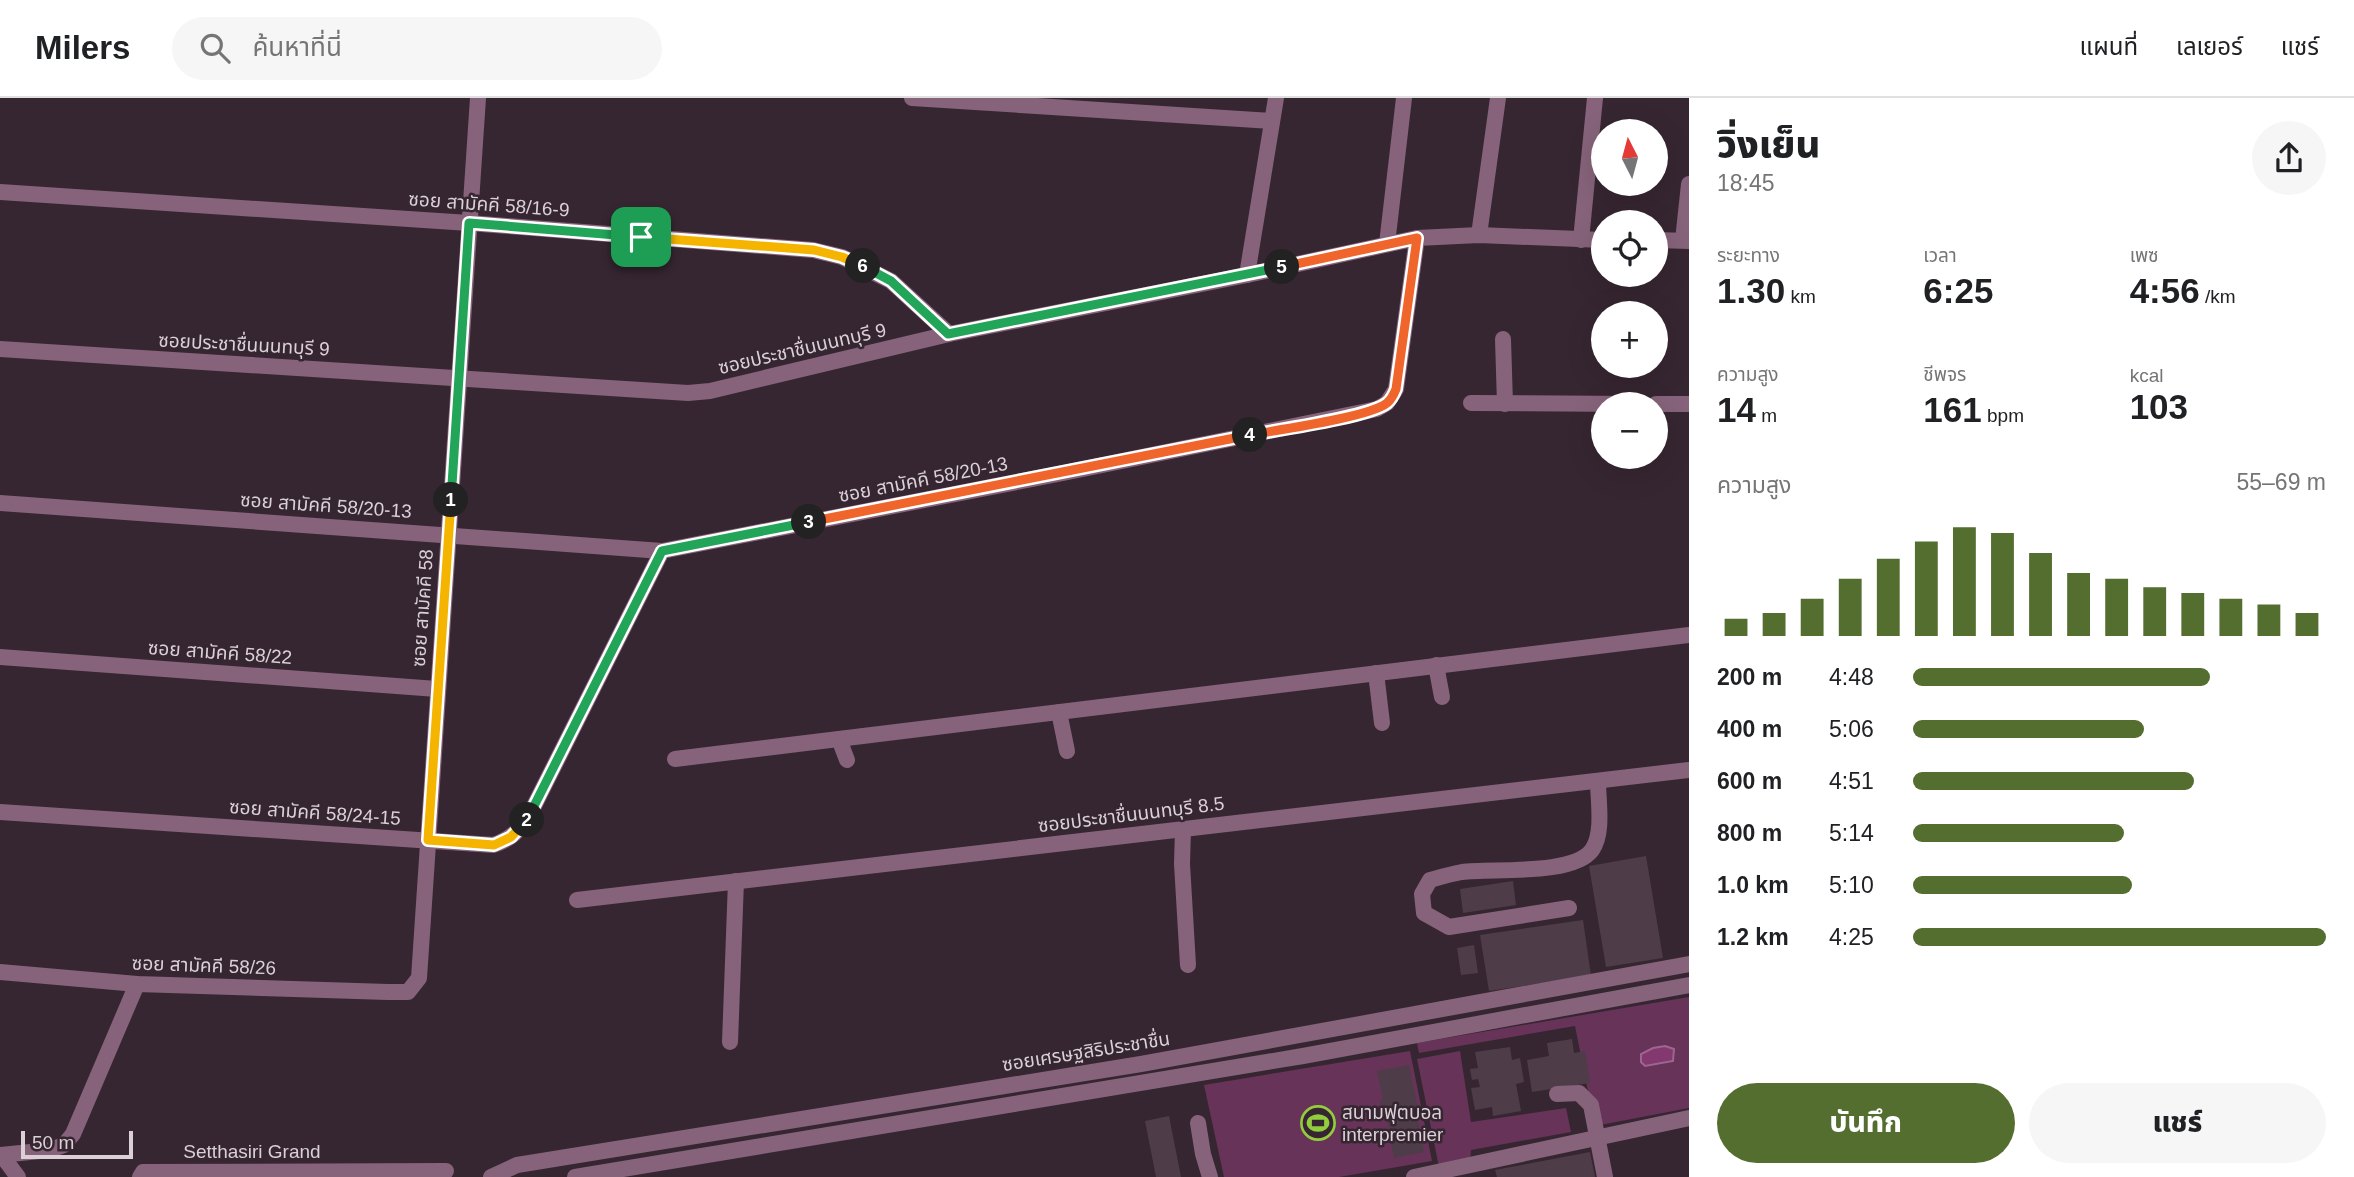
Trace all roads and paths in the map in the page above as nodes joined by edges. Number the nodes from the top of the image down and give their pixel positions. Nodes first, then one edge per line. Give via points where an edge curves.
1 (478, 98) edge
2 (912, 98) edge
3 (1276, 98) edge
4 (1404, 98) edge
5 (1498, 98) edge
6 (1595, 98) edge
7 (1272, 121) junction
8 (1689, 184) edge
9 (0, 192) edge
10 (469, 223) junction
11 (1479, 235) junction
12 (1417, 238) junction
13 (1581, 240) junction
14 (1591, 240) edge
15 (1668, 240) edge
16 (1686, 241) edge
17 (1387, 244) junction
18 (1247, 275) junction
19 (948, 334) junction
20 (1503, 339) dead end
21 (0, 349) edge
22 (459, 378) junction
23 (1471, 403) dead end
24 (1505, 404) junction
25 (1591, 404) edge
26 (1668, 404) edge
27 (1689, 404) edge
28 (0, 503) edge
29 (448, 535) junction
30 (662, 551) junction
31 (1689, 635) edge
32 (0, 657) edge
33 (1436, 666) junction
34 (1376, 673) junction
35 (437, 689) junction
36 (1442, 697) dead end
37 (1059, 712) junction
38 (1382, 723) dead end
39 (839, 739) junction
40 (1067, 751) dead end
41 (675, 759) dead end
42 (847, 760) dead end
43 (1689, 770) edge
44 (1598, 781) junction
45 (0, 811) edge
46 (1183, 830) junction
47 (428, 840) junction
48 (736, 881) junction
49 (578, 900) dead end
50 (1569, 908) dead end
51 (1689, 964) edge
52 (1188, 965) dead end
53 (0, 972) edge
54 (136, 984) junction
55 (1689, 985) edge
56 (408, 992) joint
57 (730, 1042) dead end
58 (1557, 1094) dead end
59 (1689, 1118) edge
60 (1198, 1123) dead end
61 (1599, 1137) junction
62 (2, 1155) edge
63 (1483, 1169) edge
64 (446, 1171) dead end
65 (368, 1174) edge
66 (18, 1177) edge
67 (140, 1177) edge
68 (492, 1177) edge
69 (575, 1177) edge
70 (1210, 1177) edge
71 (1414, 1177) edge
72 (1605, 1177) edge

1 - 10 street, ซอย สามัคคี 58
2 - 7 street
3 - 7 street
4 - 17 street
5 - 11 street
6 - 13 street
7 - 18 street
8 - 16 street
9 - 10 street, ซอย สามัคคี 58/16-9
10 - 19 street, ซอย สามัคคี 58/16-9 via 814,250 842,257 891,281
10 - 22 street, ซอย สามัคคี 58
11 - 12 street, ซอยประชาชื่นนนทบุรี 9
11 - 13 street, ซอยประชาชื่นนนทบุรี 9
12 - 17 street, ซอยประชาชื่นนนทบุรี 9
12 - 30 street, ซอย สามัคคี 58/20-13 via 1396,389 1377,409
13 - 14 street, ซอยประชาชื่นนนทบุรี 9
15 - 16 street
17 - 18 street, ซอยประชาชื่นนนทบุรี 9
18 - 19 street, ซอยประชาชื่นนนทบุรี 9
19 - 22 street, ซอยประชาชื่นนนทบุรี 9 via 688,393
20 - 24 street
21 - 22 street, ซอยประชาชื่นนนทบุรี 9
22 - 29 street, ซอย สามัคคี 58
23 - 24 street
24 - 25 street
26 - 27 street
28 - 29 street, ซอย สามัคคี 58/20-13
29 - 30 street, ซอย สามัคคี 58/20-13
29 - 35 street, ซอย สามัคคี 58
30 - 47 street, ซอย สามัคคี 58/24-15 via 518,831 494,845
31 - 33 street
32 - 35 street, ซอย สามัคคี 58/22
33 - 34 street
33 - 36 street
34 - 37 street
34 - 38 street
35 - 47 street, ซอย สามัคคี 58
37 - 39 street
37 - 40 street
39 - 41 street
39 - 42 street
43 - 44 street, ซอยประชาชื่นนนทบุรี 8.5
44 - 46 street, ซอยประชาชื่นนนทบุรี 8.5
44 - 50 street via 1598,830 1593,849 1580,861 1535,870 1461,872 1430,880 1422,894 1424,913 1449,927
45 - 47 street, ซอย สามัคคี 58/24-15
46 - 48 street, ซอยประชาชื่นนนทบุรี 8.5
46 - 52 street
47 - 56 street, ซอย สามัคคี 58 via 419,978
48 - 49 street, ซอยประชาชื่นนนทบุรี 8.5
48 - 57 street
51 - 68 street, ซอยเศรษฐสิริประชาชื่น via 1142,1063 517,1165
53 - 54 street, ซอย สามัคคี 58/26
54 - 56 street, ซอย สามัคคี 58/26
54 - 62 street via 65,1145
55 - 69 street, ซอยเศรษฐสิริประชาชื่น via 1303,1056
58 - 61 street via 1580,1093 1585,1098
59 - 61 street
60 - 70 street
61 - 63 street
61 - 72 street
62 - 66 street
63 - 71 street
64 - 65 street, Setthasiri Grand
65 - 67 street, Setthasiri Grand via 143,1172

